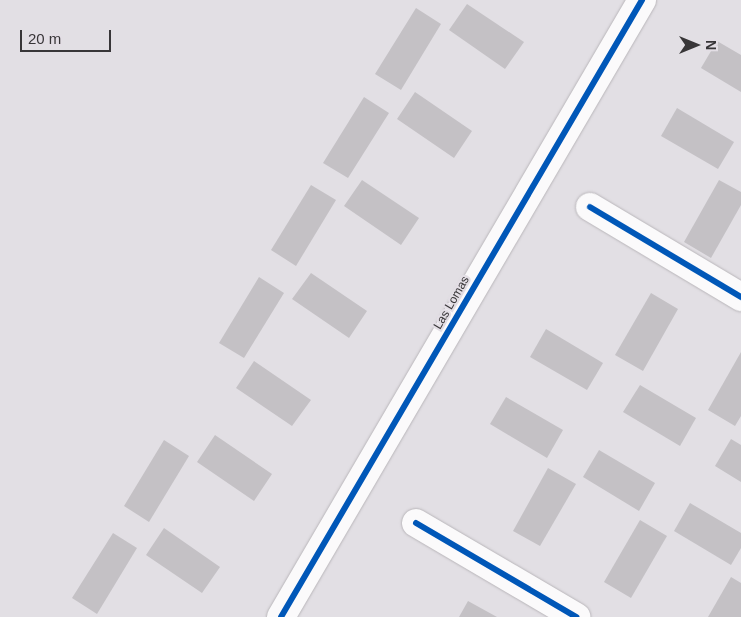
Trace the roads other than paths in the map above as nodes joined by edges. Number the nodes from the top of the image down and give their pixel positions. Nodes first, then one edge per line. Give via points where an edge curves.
1 (642, 0) edge
2 (590, 207) dead end
3 (741, 297) edge
4 (416, 523) dead end
5 (281, 617) edge
6 (576, 617) edge

1 - 5 street, Las Lomas
2 - 3 street
4 - 6 street

